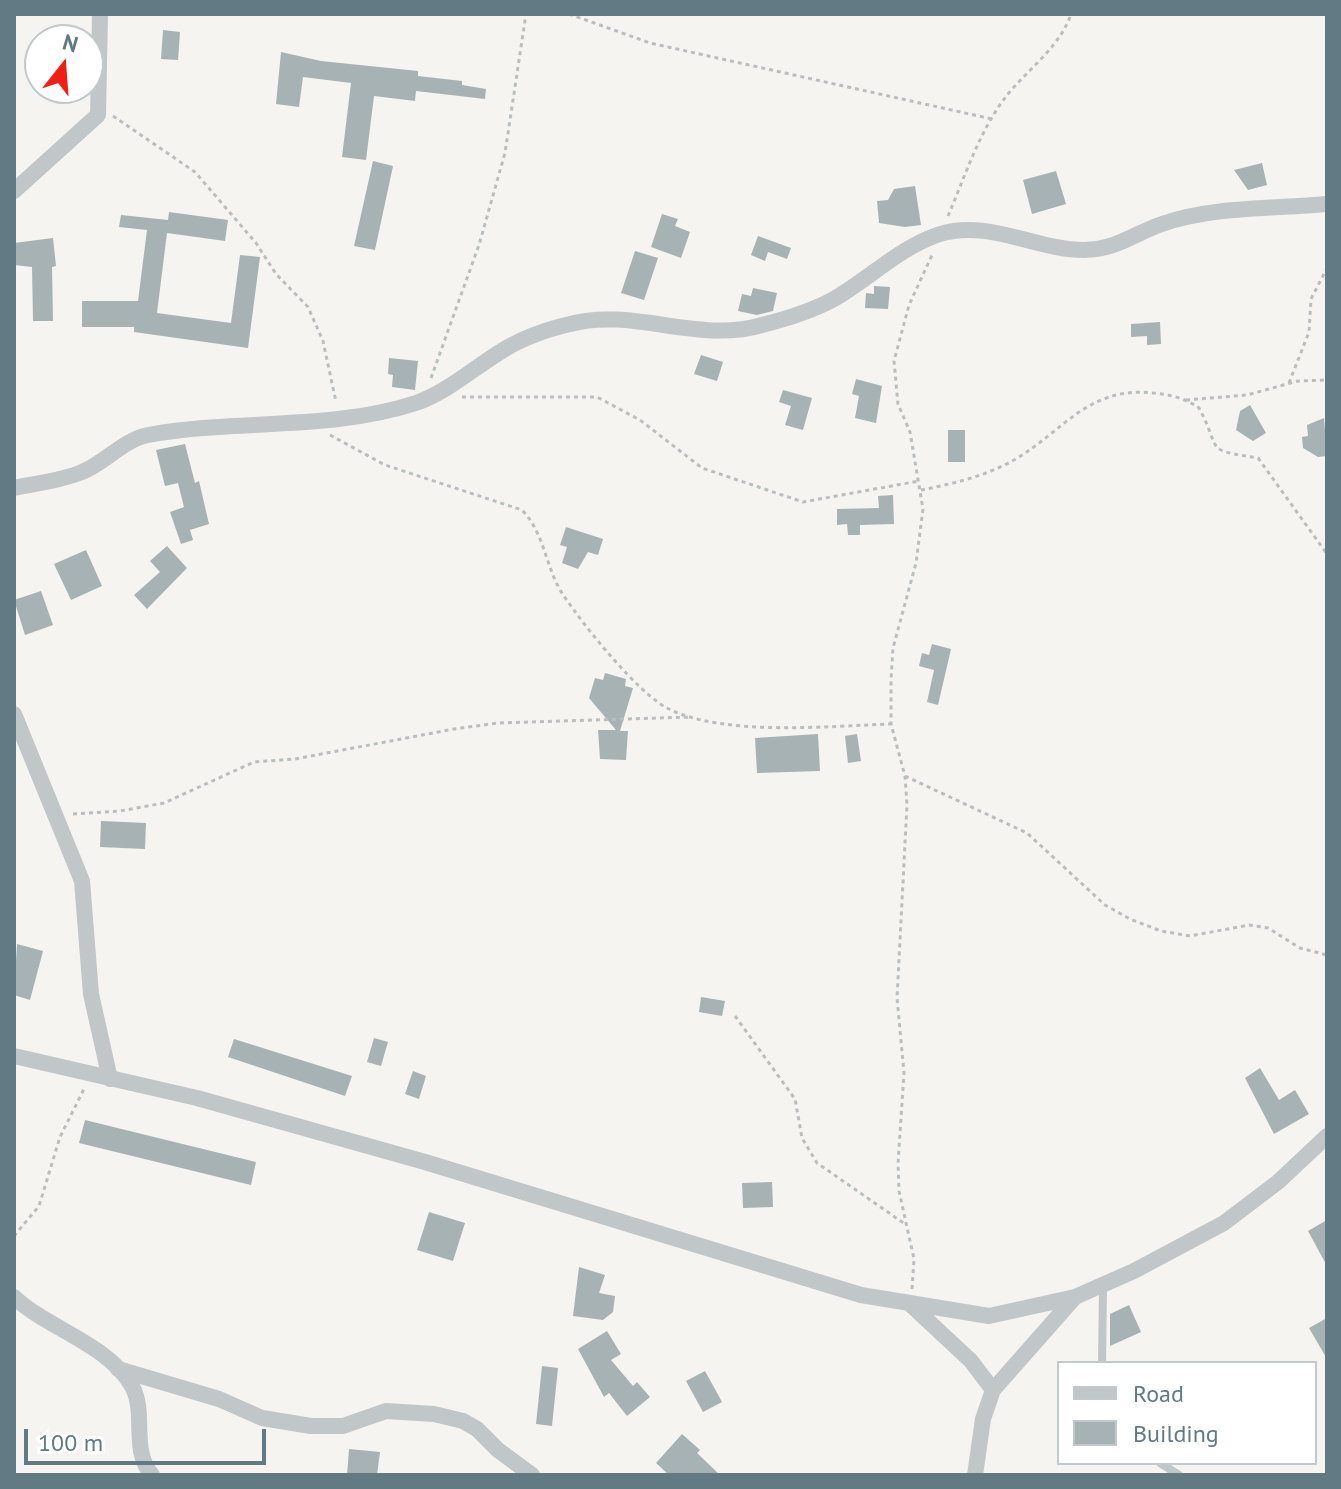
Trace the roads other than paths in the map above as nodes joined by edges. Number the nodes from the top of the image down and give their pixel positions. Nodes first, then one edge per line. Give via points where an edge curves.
1 (100, 14) edge
2 (14, 191) edge
3 (1327, 204) edge
4 (14, 488) edge
5 (14, 714) edge
6 (14, 1056) edge
7 (110, 1079) junction
8 (1327, 1136) edge
9 (1103, 1286) junction
10 (14, 1297) edge
11 (1075, 1297) junction
12 (911, 1305) junction
13 (1102, 1361) edge
14 (118, 1369) junction
15 (993, 1390) junction
16 (152, 1475) edge
17 (532, 1475) edge
18 (975, 1475) edge

1 - 2 street via 101,106 94,122
3 - 4 street via 1230,211 1161,224 1108,248 1051,246 1010,234 941,234 873,269 834,299 757,327 718,332 603,318 568,324 509,346 423,400 394,410 142,436 83,472
5 - 7 street via 82,881 91,994
6 - 7 street
7 - 12 street via 425,1162 861,1295
8 - 9 street via 1224,1223
9 - 11 street
9 - 13 lane
10 - 14 street
11 - 12 street via 989,1316
11 - 15 street
12 - 15 street via 971,1361
14 - 16 street via 136,1398 141,1456
14 - 17 street via 219,1399 262,1418 311,1426 343,1426 392,1411 463,1421
15 - 18 street

